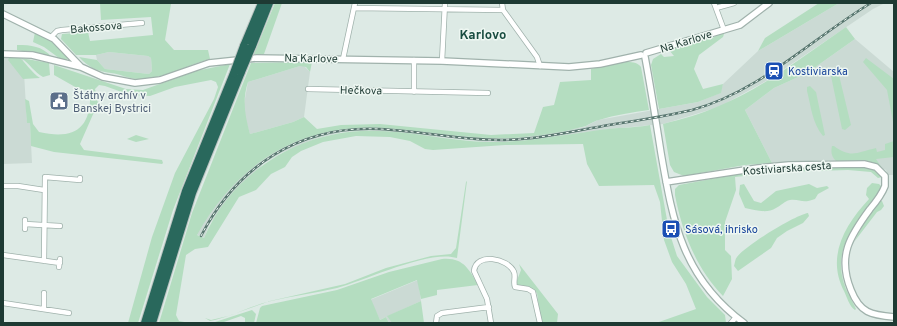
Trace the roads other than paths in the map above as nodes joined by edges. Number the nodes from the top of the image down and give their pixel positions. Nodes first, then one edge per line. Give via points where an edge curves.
1 (445, 3) edge
2 (502, 3) edge
3 (734, 3) edge
4 (769, 3) edge
5 (267, 5) edge
6 (715, 5) edge
7 (354, 6) edge
8 (444, 10) junction
9 (503, 10) junction
10 (3, 14) edge
11 (142, 23) dead end
12 (724, 30) junction
13 (51, 37) junction
14 (3, 54) edge
15 (644, 55) junction
16 (73, 58) junction
17 (343, 59) junction
18 (414, 60) junction
19 (442, 61) junction
20 (68, 64) junction
21 (540, 66) junction
22 (81, 67) junction
23 (237, 73) junction
24 (308, 89) dead end
25 (414, 92) junction
26 (488, 93) dead end
27 (80, 178) dead end
28 (666, 182) junction
29 (3, 186) edge
30 (44, 190) junction
31 (25, 224) dead end
32 (44, 225) junction
33 (60, 225) dead end
34 (3, 255) edge
35 (44, 261) junction
36 (60, 263) dead end
37 (44, 293) dead end
38 (3, 303) edge
39 (489, 307) junction
40 (44, 309) junction
41 (68, 313) dead end
42 (736, 317) junction
43 (894, 317) edge
44 (145, 323) edge
45 (152, 323) edge
46 (436, 323) edge
47 (491, 323) edge
48 (540, 323) edge
49 (731, 323) edge
50 (744, 323) edge

1 - 8 street
2 - 9 street
3 - 6 street
4 - 12 street via 742,24
5 - 23 highway, bridge
6 - 12 street, Na Karlove
7 - 8 street
7 - 17 street
8 - 9 street
8 - 19 street
9 - 21 street via 537,57
10 - 13 street, Na Karlove
11 - 13 street, Bakossova via 62,30
12 - 15 street, Na Karlove
13 - 16 street, Na Karlove
14 - 20 street via 32,55
15 - 21 street, Na Karlove via 591,66
15 - 28 street
16 - 20 street
16 - 22 street, Na Karlove
17 - 18 street, Na Karlove
17 - 22 street, Na Karlove via 278,58 219,61 144,83 114,80
18 - 19 street, Na Karlove
18 - 25 street
19 - 21 street, Na Karlove
20 - 22 street
23 - 44 highway via 186,191
23 - 45 highway via 190,200
24 - 25 street, Hečkova
25 - 26 street, Hečkova
27 - 30 street via 44,177
28 - 42 street via 675,224 689,260 707,288
28 - 43 street, Kostiviarska cesta via 774,166 872,166 882,172 886,179 884,189 849,242 845,266 851,290 862,308 873,314
29 - 30 street
30 - 32 street
31 - 32 street
32 - 33 street
32 - 35 street
34 - 35 street
35 - 36 street
37 - 40 street
38 - 40 street
39 - 46 street via 442,313 437,316
39 - 47 street
39 - 48 street via 474,274 474,268 487,259 496,259 513,271 515,287 534,292
40 - 41 street
42 - 49 street
42 - 50 street

